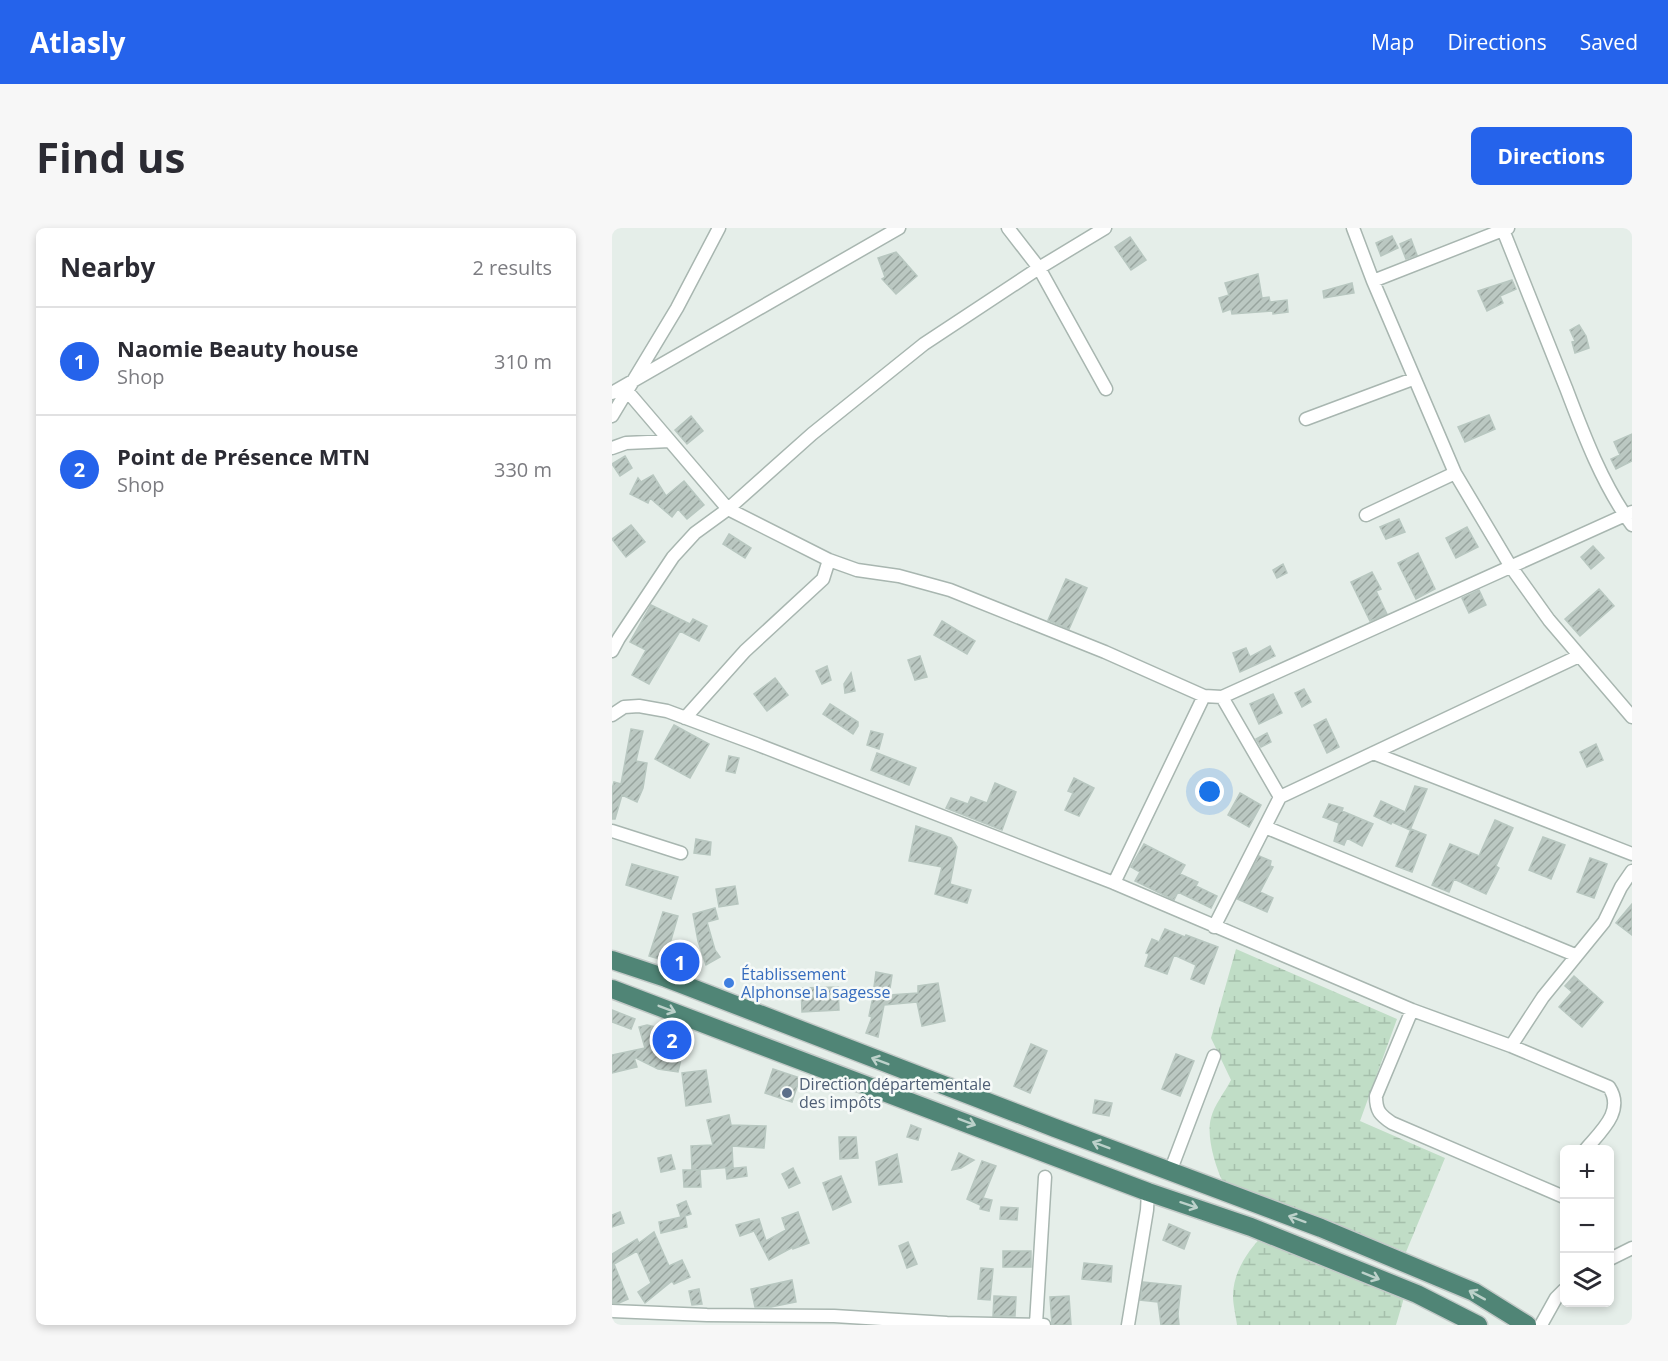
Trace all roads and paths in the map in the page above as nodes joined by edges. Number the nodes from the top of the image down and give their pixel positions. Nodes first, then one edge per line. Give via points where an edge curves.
1 (719, 228) edge
2 (899, 228) edge
3 (1008, 228) edge
4 (1105, 228) edge
5 (1353, 228) edge
6 (1505, 229) edge
7 (1039, 268) junction
8 (1373, 282) junction
9 (1413, 379) junction
10 (630, 387) junction
11 (1106, 389) dead end
12 (612, 393) edge
13 (612, 416) edge
14 (1306, 419) dead end
15 (670, 441) junction
16 (612, 448) edge
17 (1455, 473) junction
18 (728, 509) junction
19 (1366, 515) dead end
20 (1630, 517) edge
21 (829, 560) junction
22 (1511, 567) junction
23 (612, 651) edge
24 (1579, 656) junction
25 (1204, 696) junction
26 (1222, 697) junction
27 (612, 702) edge
28 (624, 707) junction
29 (612, 715) edge
30 (1632, 717) edge
31 (685, 718) junction
32 (1373, 753) junction
33 (1280, 797) junction
34 (1265, 827) junction
35 (612, 831) edge
36 (681, 853) dead end
37 (1632, 855) edge
38 (1632, 871) edge
39 (1114, 884) junction
40 (1214, 927) junction
41 (1575, 955) junction
42 (612, 960) edge
43 (612, 989) edge
44 (1412, 1010) junction
45 (1511, 1046) junction
46 (1214, 1056) dead end
47 (1589, 1145) edge
48 (1170, 1172) junction
49 (1045, 1178) dead end
50 (1148, 1192) junction
51 (1560, 1195) edge
52 (1632, 1248) edge
53 (1614, 1257) edge
54 (1560, 1294) edge
55 (612, 1311) edge
56 (708, 1320) edge
57 (836, 1321) edge
58 (947, 1324) edge
59 (1036, 1324) edge
60 (1044, 1325) edge
61 (1128, 1325) edge
62 (1478, 1325) edge
63 (1527, 1325) edge
64 (1541, 1325) edge

1 - 10 street
2 - 10 street
3 - 7 street
4 - 7 street
5 - 8 street
6 - 8 street
6 - 20 street via 1582,430
7 - 11 street
7 - 18 street via 893,368
8 - 9 street
9 - 14 street
9 - 17 street
10 - 12 street
10 - 13 street
10 - 15 street
15 - 16 street via 626,443
15 - 18 street
17 - 19 street
17 - 22 street
18 - 21 street
18 - 23 street via 695,533 673,557
20 - 22 street
21 - 25 street via 950,590
21 - 31 street via 822,579 745,651
22 - 24 street
22 - 26 street
24 - 30 street
24 - 32 street
25 - 26 street
25 - 39 street
26 - 33 street
27 - 28 street
28 - 29 street
28 - 31 street via 648,707
31 - 39 street via 908,801
32 - 33 street
32 - 37 street
33 - 34 street
34 - 40 street
34 - 41 street
35 - 36 street
38 - 41 street via 1604,922
39 - 40 street
40 - 44 street
41 - 45 street
48 -> 42 highway
43 -> 50 highway
44 - 45 street
44 - 51 street via 1376,1096 1379,1114
45 - 47 street via 1609,1087 1616,1096 1615,1107
46 - 48 street
63 -> 48 highway via 1464,1288 1321,1228
49 - 59 street
50 - 61 street
50 -> 62 highway via 1202,1209 1417,1294
52 - 53 street
54 - 64 street
55 - 56 street
56 - 57 street
57 - 58 street
58 - 59 street
59 - 60 street

